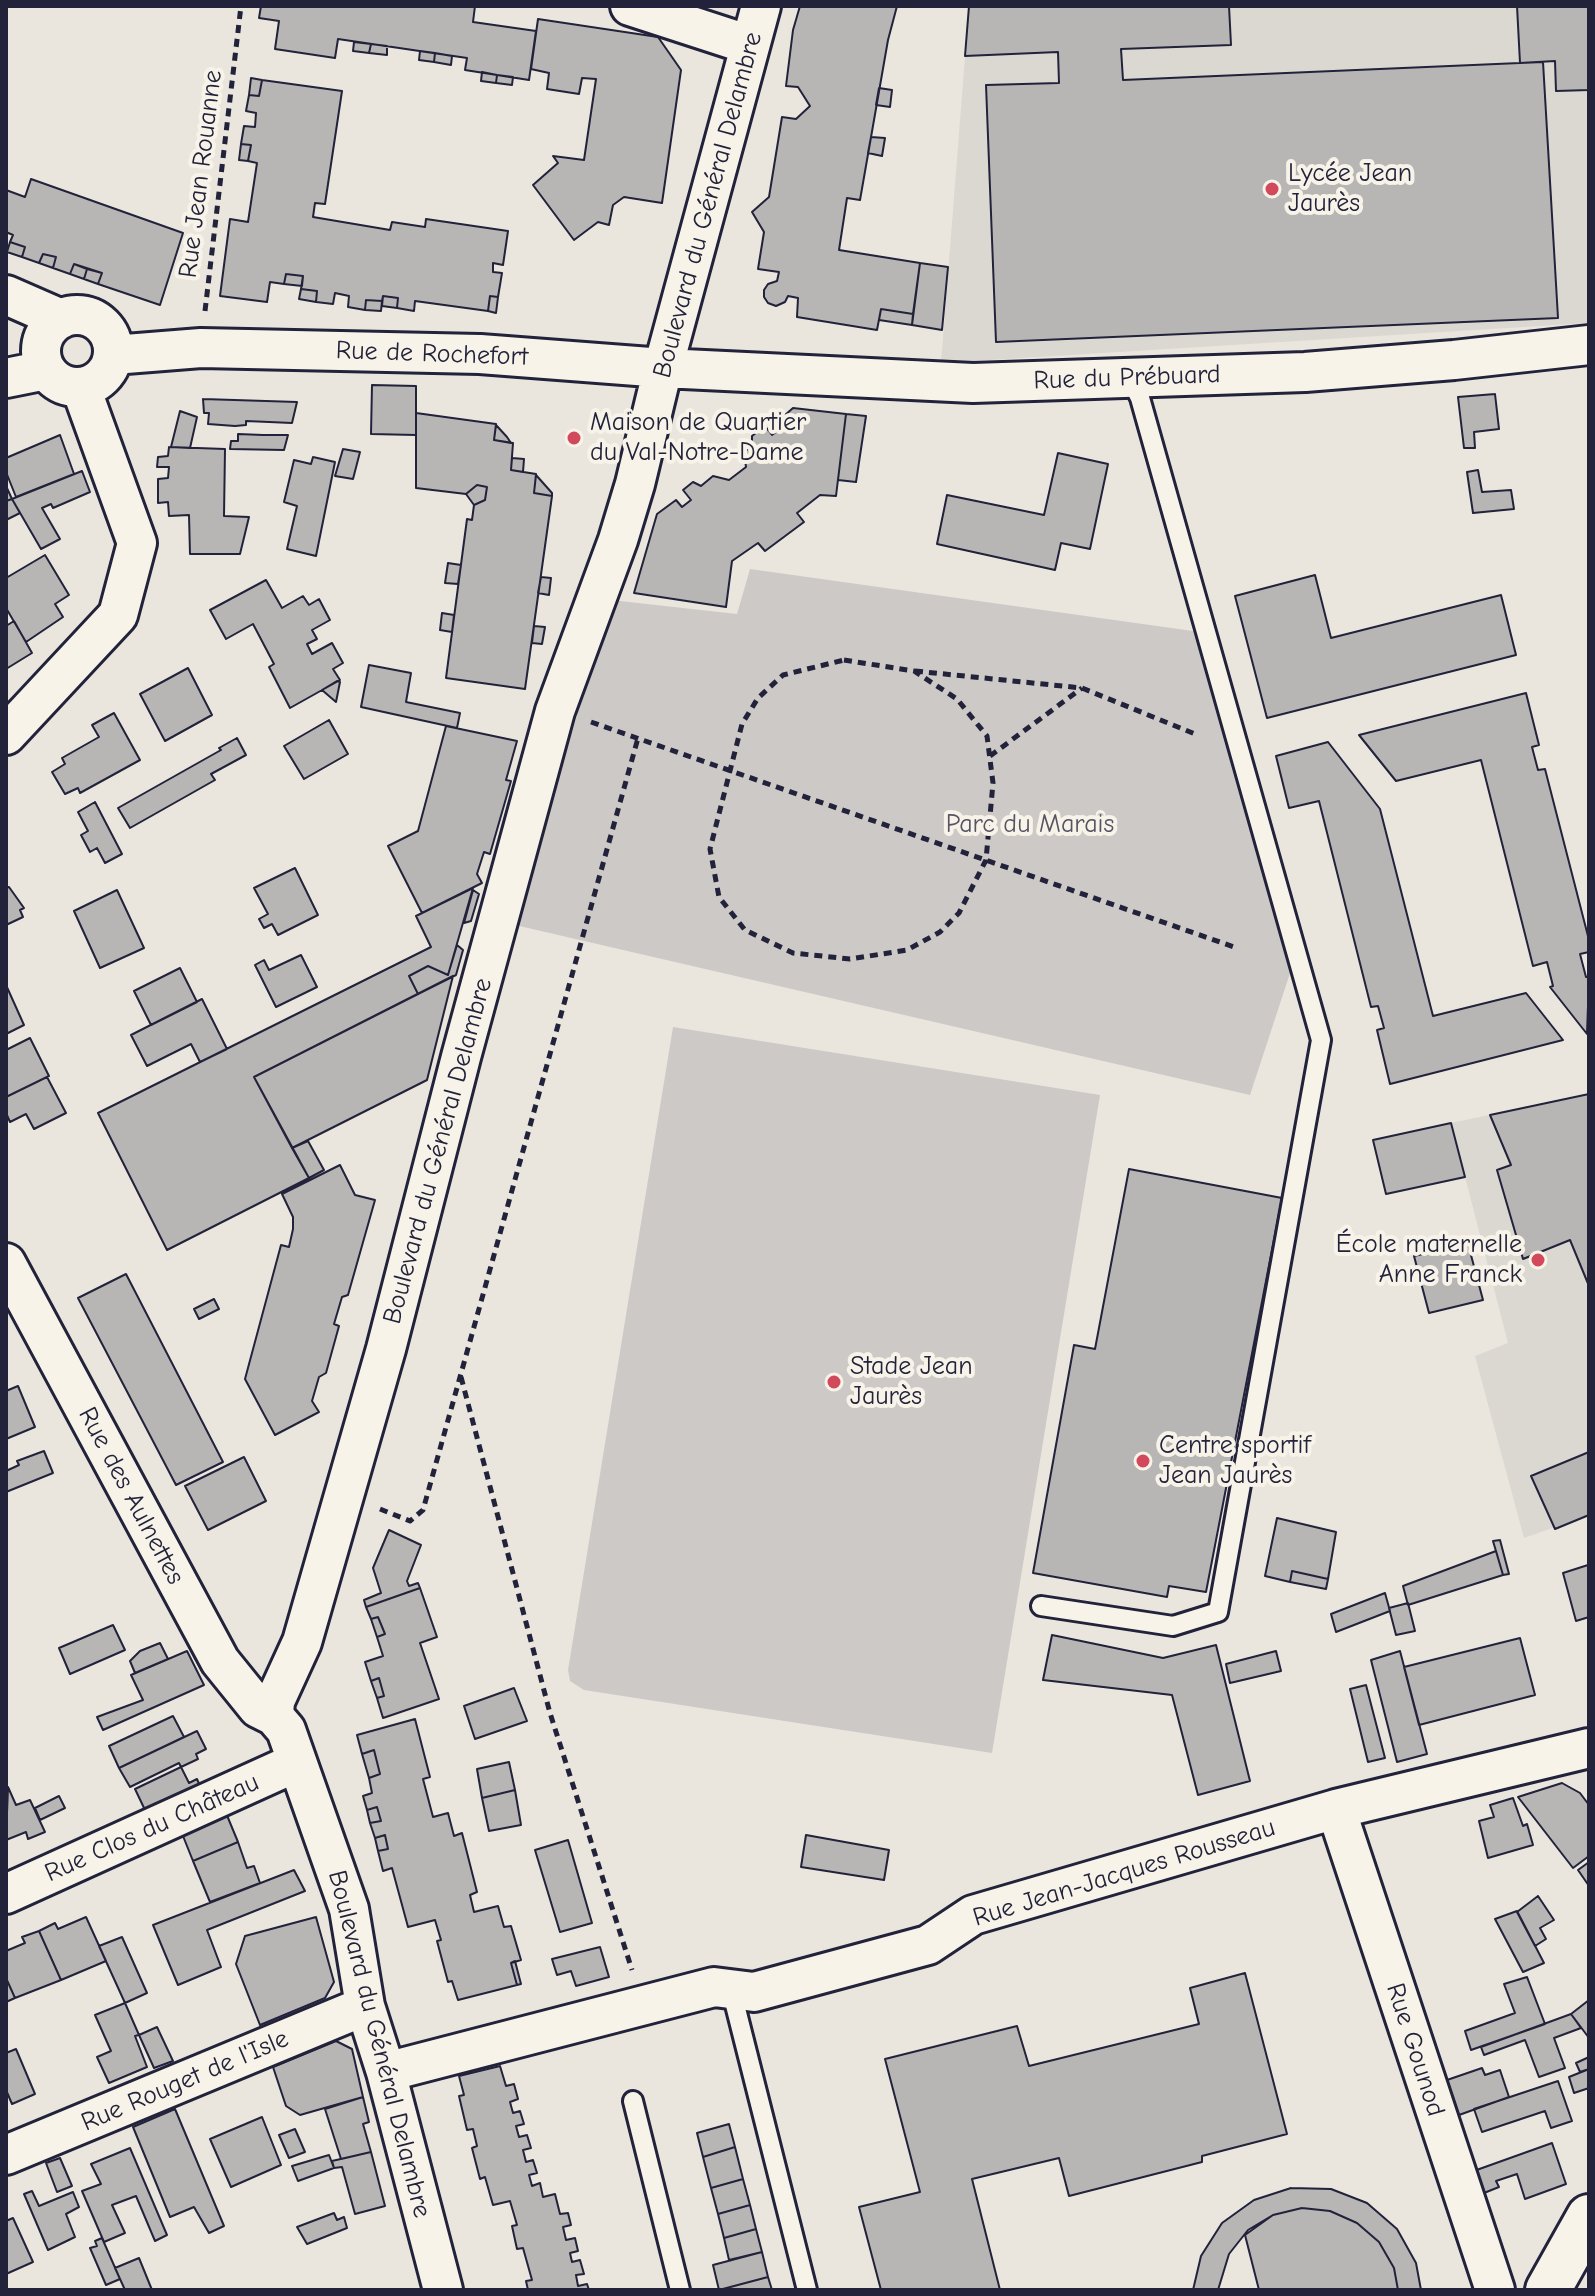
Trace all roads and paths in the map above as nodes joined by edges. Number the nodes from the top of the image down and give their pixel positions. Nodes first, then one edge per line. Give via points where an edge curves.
1 (241, 6) edge
2 (630, 6) edge
3 (761, 6) edge
4 (750, 45) junction
5 (6, 295) edge
6 (61, 319) junction
7 (106, 338) junction
8 (1589, 345) edge
9 (201, 348) junction
10 (663, 368) junction
11 (46, 370) junction
12 (6, 378) edge
13 (1130, 378) junction
14 (81, 388) junction
15 (914, 671) junction
16 (1082, 688) junction
17 (555, 711) junction
18 (1195, 734) dead end
19 (6, 735) edge
20 (638, 738) junction
21 (989, 757) junction
22 (731, 770) junction
23 (986, 860) junction
24 (1237, 948) dead end
25 (6, 1263) edge
26 (461, 1376) junction
27 (344, 1496) junction
28 (1041, 1606) dead end
29 (274, 1716) junction
30 (1587, 1752) edge
31 (297, 1762) junction
32 (1336, 1809) junction
33 (6, 1894) edge
34 (731, 1989) junction
35 (365, 2006) junction
36 (644, 2006) junction
37 (386, 2072) junction
38 (633, 2101) dead end
39 (6, 2155) edge
40 (1589, 2217) edge
41 (443, 2290) edge
42 (680, 2290) edge
43 (807, 2290) edge
44 (1495, 2290) edge
45 (1548, 2290) edge

1 - 9 path, Rue Jean Rouanne
2 - 4 street
3 - 4 street, Boulevard du Général Delambre
4 - 10 street, Boulevard du Général Delambre
5 - 6 street
6 - 7 street via 80,315
6 - 11 street via 47,331 41,346
7 - 9 street, Rue de Rochefort
7 - 14 street via 110,367 92,385
8 - 13 street, Rue du Prébuard via 1320,371
9 - 10 street, Rue de Rochefort via 480,354
10 - 13 street, Rue du Prébuard via 973,383
10 - 17 street, Boulevard du Général Delambre via 618,540
11 - 12 street
11 - 14 street via 57,382
13 - 28 lane via 1321,1040 1218,1612 1173,1626
14 - 19 street via 137,543 118,615
15 - 16 path
15 - 21 path via 957,699 987,736
15 - 22 path via 844,660 783,675 758,698 742,724
16 - 18 path
16 - 21 path
17 - 20 path
17 - 27 street, Boulevard du Général Delambre
20 - 22 path
20 - 26 path
21 - 23 path via 993,783
22 - 23 path
22 - 23 path via 710,849 719,897 745,930 793,953 850,959 907,950 940,932 959,913
23 - 24 path
25 - 29 street, Rue des Aulnettes via 220,1661 258,1708
26 - 27 path via 423,1510 410,1521
26 - 36 path via 550,1713
27 - 29 street, Boulevard du Général Delambre via 302,1642 275,1701
29 - 31 street, Boulevard du Général Delambre via 286,1730
30 - 32 street, Rue Jean-Jacques Rousseau
31 - 33 street, Rue Clos du Château
31 - 35 street, Boulevard du Général Delambre via 349,1909
32 - 34 street, Rue Jean-Jacques Rousseau via 973,1915 928,1945 754,1992
32 - 44 street, Rue Gounod
34 - 36 street, Rue Jean-Jacques Rousseau via 714,1987
34 - 43 lane
35 - 37 street, Boulevard du Général Delambre
35 - 39 street, Rue Rouget de l'Isle
36 - 37 street, Rue Jean-Jacques Rousseau
37 - 41 street, Boulevard du Général Delambre
38 - 42 lane
40 - 45 street

